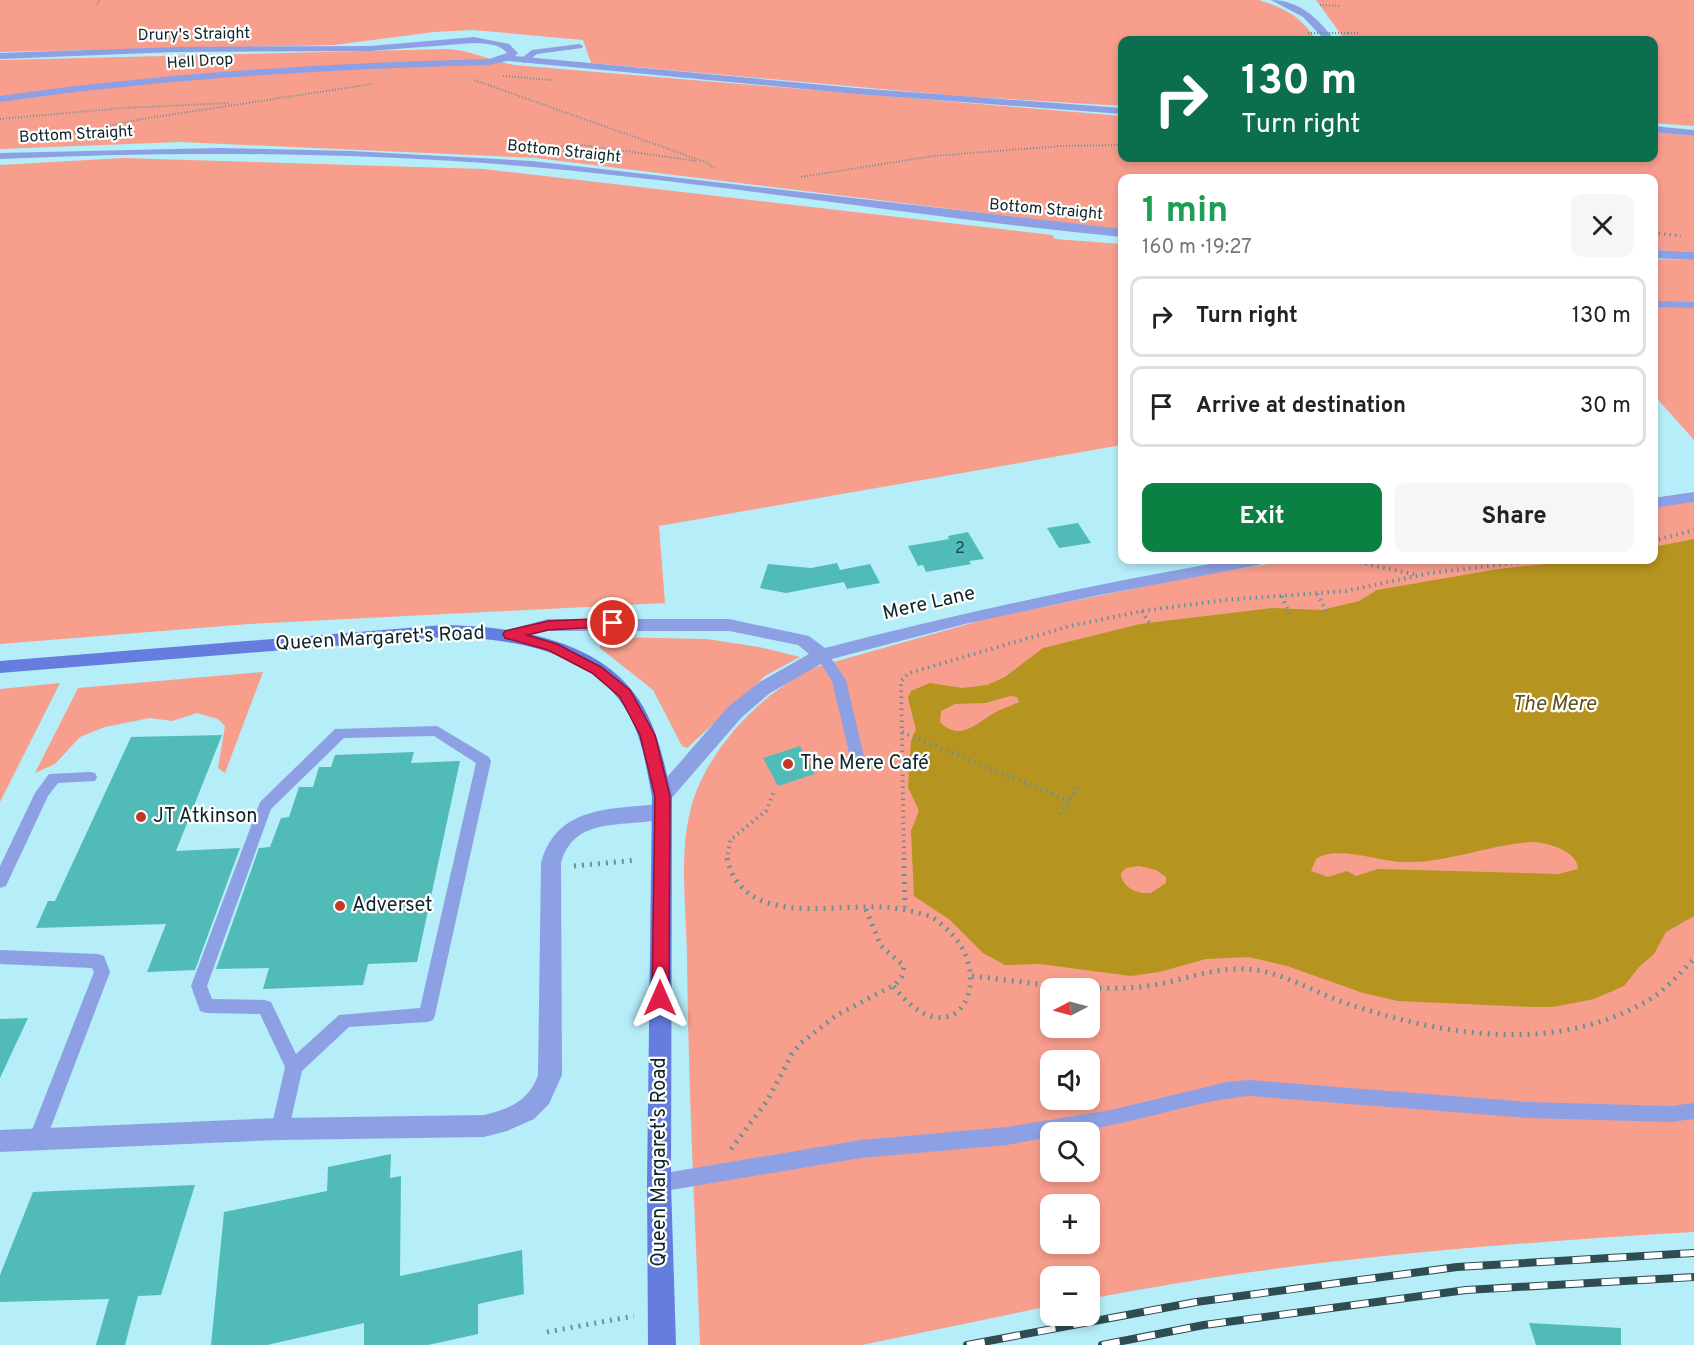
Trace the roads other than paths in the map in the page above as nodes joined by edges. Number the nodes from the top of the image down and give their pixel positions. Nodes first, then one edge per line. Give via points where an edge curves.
1 (1275, 0) edge
2 (1304, 0) edge
3 (1309, 15) junction
4 (1327, 36) edge
5 (579, 46) dead end
6 (0, 56) edge
7 (507, 58) junction
8 (522, 61) junction
9 (0, 99) edge
10 (1118, 111) edge
11 (1658, 129) edge
12 (1694, 133) edge
13 (0, 156) edge
14 (1118, 233) edge
15 (1658, 254) edge
16 (1694, 256) edge
17 (1658, 304) edge
18 (1694, 305) edge
19 (1694, 497) edge
20 (1658, 502) edge
21 (1237, 564) edge
22 (509, 634) junction
23 (822, 654) junction
24 (0, 667) edge
25 (858, 761) dead end
26 (90, 777) dead end
27 (662, 804) junction
28 (0, 882) edge
29 (0, 957) edge
30 (294, 1067) junction
31 (1694, 1112) edge
32 (280, 1129) junction
33 (37, 1140) junction
34 (0, 1141) edge
35 (659, 1183) junction
36 (662, 1345) edge

1 - 3 street
2 - 3 street
3 - 4 street
5 - 8 lane via 538,51
6 - 7 street, Drury's Straight via 388,48 490,41 513,50
7 - 8 street, Hell Drop
7 - 9 street, Hell Drop via 184,78
8 - 10 street, Hell Drop
11 - 12 street
13 - 14 street, Bottom Straight via 179,149 530,163 966,219
15 - 16 street
17 - 18 lane
19 - 20 street
21 - 23 street, Mere Lane via 1095,590
22 - 23 street via 594,623 729,625 802,640
22 - 24 main road, Queen Margaret's Road via 444,631
22 - 27 main road, Queen Margaret's Road via 553,647 596,670 625,694 647,735
23 - 25 lane via 840,680
23 - 27 street, Mere Lane via 764,688 735,712
26 - 28 lane via 54,778 42,793
27 - 32 street via 595,820 573,829 557,843 551,863 550,1075 546,1091 530,1109 513,1120 484,1126
27 - 35 main road, Queen Margaret's Road
29 - 33 lane via 98,961 102,972
30 - 30 lane via 265,1006 206,1006 199,986 265,806 339,733 437,731 484,761 427,1015 345,1020
30 - 32 lane
31 - 35 lane via 1528,1110 1250,1088 1007,1136 861,1149
32 - 33 street
33 - 34 street
35 - 36 main road, Queen Margaret's Road

